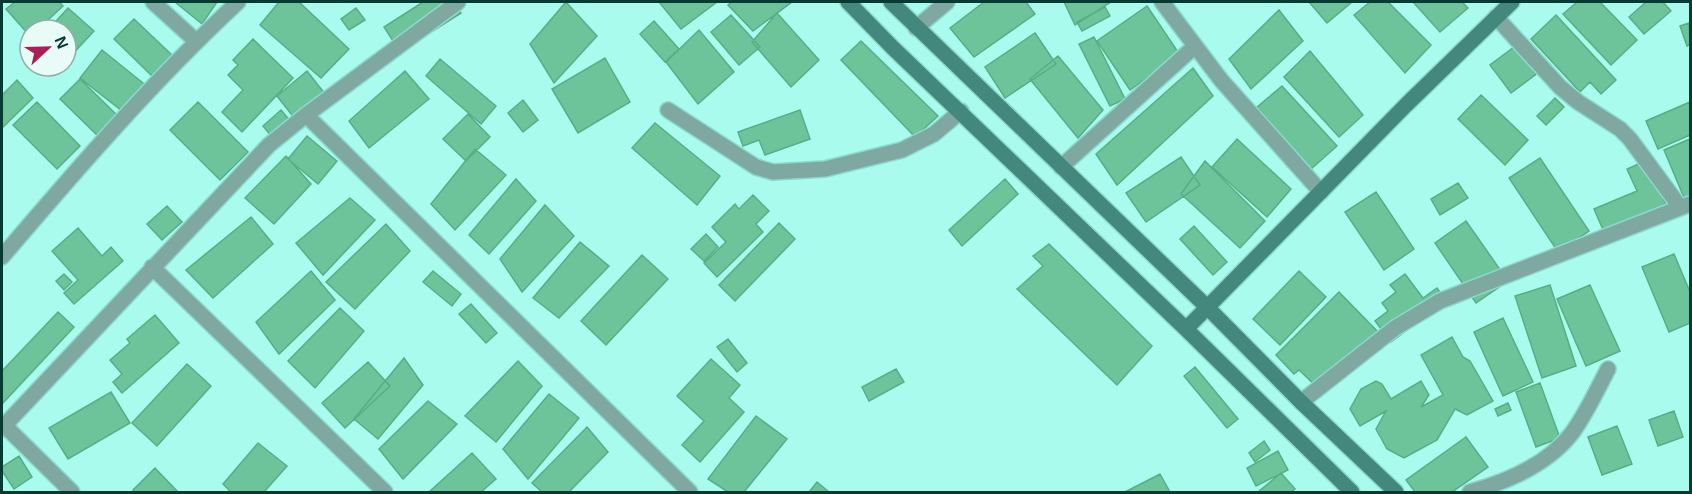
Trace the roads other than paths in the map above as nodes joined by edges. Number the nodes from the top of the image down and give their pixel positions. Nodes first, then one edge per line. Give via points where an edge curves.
1 (153, 2) edge
2 (238, 2) edge
3 (458, 2) edge
4 (848, 2) edge
5 (891, 2) edge
6 (947, 2) edge
7 (1162, 2) edge
8 (1512, 2) edge
9 (1496, 17) junction
10 (916, 28) junction
11 (196, 40) junction
12 (1194, 47) junction
13 (668, 110) dead end
14 (961, 111) junction
15 (306, 115) junction
16 (1061, 167) junction
17 (1321, 192) junction
18 (1685, 205) edge
19 (2, 257) edge
20 (152, 267) junction
21 (1207, 307) junction
22 (1186, 329) junction
23 (1608, 369) dead end
24 (1301, 402) junction
25 (3, 426) edge
26 (72, 492) edge
27 (385, 492) edge
28 (690, 492) edge
29 (1352, 492) edge
30 (1396, 492) edge
31 (1470, 492) edge

1 - 11 street
2 - 11 street
3 - 15 street
4 - 14 main road
5 - 10 main road
6 - 10 street
7 - 12 street
8 - 9 main road
9 - 17 main road
9 - 18 street via 1560,87 1620,129
10 - 16 main road
11 - 19 street via 96,147
12 - 16 street
12 - 17 street
13 - 14 street via 756,167 772,172 825,169 902,150 934,134
14 - 22 main road
15 - 20 street via 269,145
15 - 28 street
16 - 21 main road
17 - 21 main road
18 - 24 street via 1440,301 1395,328
20 - 25 street
20 - 27 street
21 - 22 main road
21 - 24 main road
22 - 29 main road
23 - 31 street via 1576,427 1562,443 1510,480
24 - 30 main road
25 - 26 street

